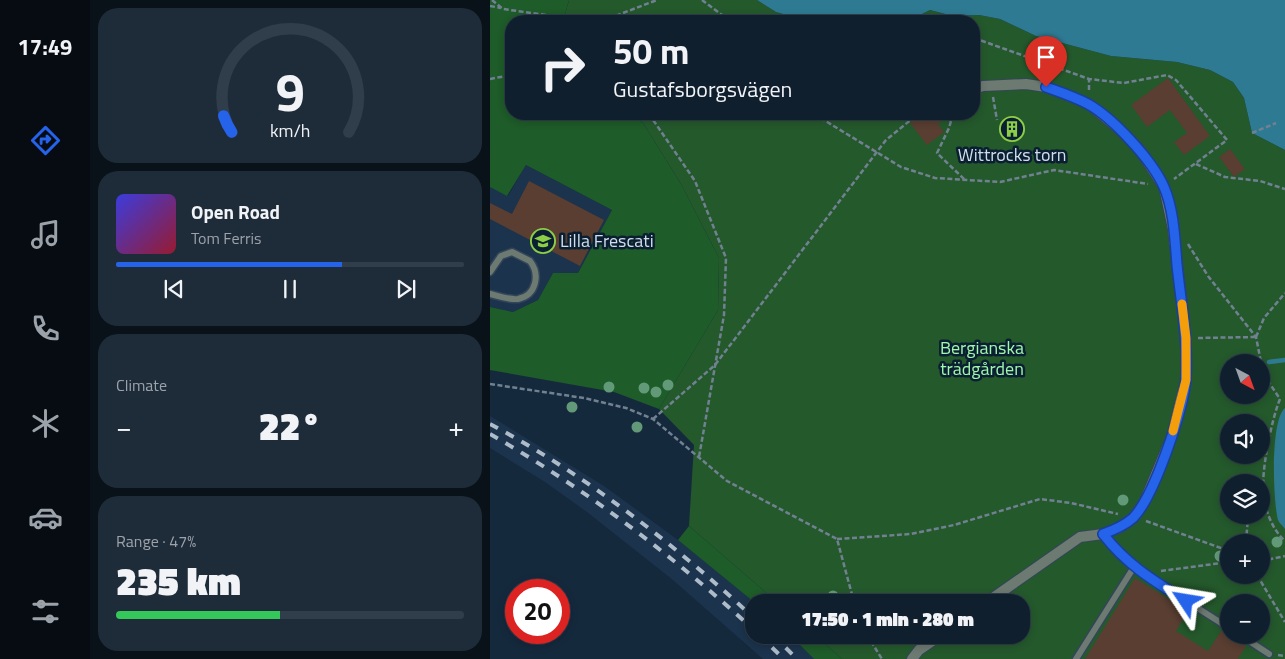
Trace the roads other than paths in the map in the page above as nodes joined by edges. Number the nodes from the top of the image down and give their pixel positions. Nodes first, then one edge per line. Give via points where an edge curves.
1 (980, 88) edge
2 (490, 272) edge
3 (490, 294) edge
4 (1103, 534) junction
5 (1134, 567) junction
6 (998, 594) edge
7 (1220, 622) edge
8 (928, 644) edge
9 (1254, 644) edge
10 (1269, 654) dead end
11 (912, 659) edge
12 (1076, 659) edge

1 - 4 street via 1026,84 1046,87 1089,104 1140,150 1164,187 1173,229 1186,338 1186,380 1172,436 1144,503 1133,518
2 - 3 lane via 502,256 512,252 530,261 537,274 534,287 524,297 516,299
4 - 5 lane via 1119,555
4 - 6 street via 1080,537
5 - 7 lane
5 - 12 lane
8 - 11 street
9 - 10 lane

